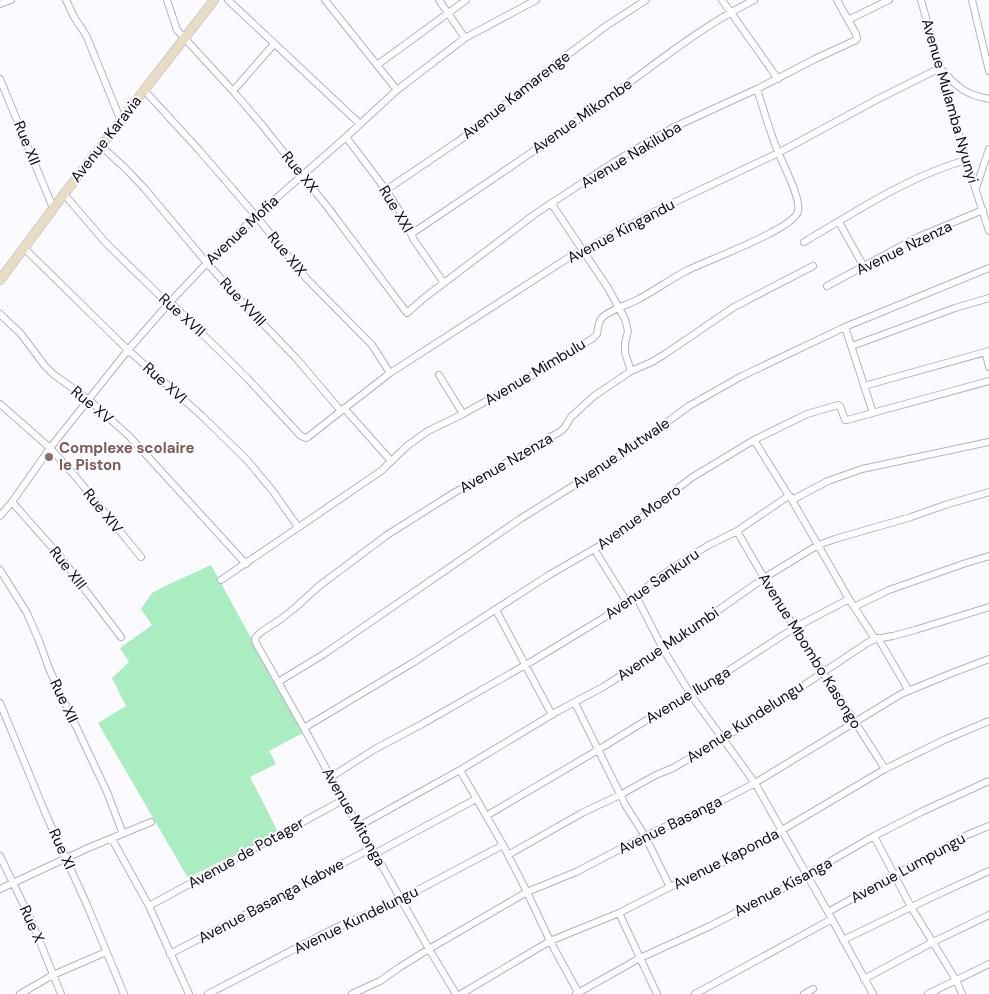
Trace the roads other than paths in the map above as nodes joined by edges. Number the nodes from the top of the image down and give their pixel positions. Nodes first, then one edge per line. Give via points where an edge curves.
1 (11, 0) edge
2 (66, 0) edge
3 (167, 0) edge
4 (214, 0) edge
5 (228, 0) edge
6 (325, 0) edge
7 (439, 0) edge
8 (466, 0) edge
9 (536, 0) edge
10 (646, 0) edge
11 (722, 0) edge
12 (754, 0) edge
13 (837, 0) edge
14 (889, 0) edge
15 (921, 0) edge
16 (972, 0) edge
17 (0, 4) edge
18 (448, 12) junction
19 (731, 12) junction
20 (848, 20) junction
21 (465, 38) junction
22 (184, 39) junction
23 (274, 44) junction
24 (377, 65) junction
25 (940, 68) junction
26 (989, 71) edge
27 (0, 78) edge
28 (778, 79) junction
29 (144, 90) junction
30 (397, 90) junction
31 (757, 90) junction
32 (233, 91) junction
33 (989, 99) edge
34 (121, 121) junction
35 (360, 124) junction
36 (346, 136) junction
37 (101, 146) junction
38 (989, 149) edge
39 (778, 154) junction
40 (966, 160) junction
41 (302, 175) junction
42 (975, 189) junction
43 (386, 190) junction
44 (64, 194) junction
45 (551, 203) junction
46 (53, 208) junction
47 (983, 210) junction
48 (256, 216) junction
49 (839, 222) junction
50 (989, 231) edge
51 (411, 234) junction
52 (804, 242) dead end
53 (24, 248) junction
54 (584, 250) junction
55 (207, 263) junction
56 (813, 266) dead end
57 (864, 267) junction
58 (989, 268) edge
59 (0, 280) edge
60 (444, 284) junction
61 (827, 286) dead end
62 (989, 298) edge
63 (170, 302) junction
64 (620, 308) junction
65 (406, 313) joint
66 (0, 314) edge
67 (845, 327) junction
68 (852, 346) junction
69 (128, 350) junction
70 (986, 352) edge
71 (989, 367) edge
72 (631, 371) junction
73 (390, 373) junction
74 (438, 375) dead end
75 (989, 382) edge
76 (864, 386) junction
77 (89, 400) junction
78 (0, 404) edge
79 (343, 409) junction
80 (873, 413) junction
81 (463, 414) junction
82 (301, 436) joint
83 (754, 440) junction
84 (989, 442) edge
85 (50, 448) junction
86 (391, 461) junction
87 (989, 492) edge
88 (791, 498) junction
89 (12, 502) junction
90 (1, 513) edge
91 (298, 527) junction
92 (737, 531) junction
93 (818, 545) junction
94 (594, 550) junction
95 (989, 556) edge
96 (141, 557) dead end
97 (246, 564) junction
98 (0, 570) edge
99 (764, 578) junction
100 (221, 580) dead end
101 (636, 596) junction
102 (849, 599) junction
103 (627, 602) junction
104 (854, 607) junction
105 (989, 607) edge
106 (496, 610) junction
107 (794, 628) junction
108 (121, 637) dead end
109 (255, 638) joint
110 (876, 638) junction
111 (663, 648) junction
112 (989, 659) edge
113 (526, 665) junction
114 (823, 671) junction
115 (278, 682) junction
116 (909, 691) junction
117 (691, 695) junction
118 (0, 703) edge
119 (575, 703) junction
120 (552, 714) junction
121 (989, 721) edge
122 (855, 722) junction
123 (304, 728) junction
124 (723, 739) junction
125 (598, 750) junction
126 (885, 769) junction
127 (460, 770) junction
128 (331, 777) junction
129 (989, 781) edge
130 (755, 783) junction
131 (620, 795) junction
132 (476, 799) junction
133 (343, 800) junction
134 (486, 816) junction
135 (151, 822) dead end
136 (359, 826) junction
137 (989, 826) edge
138 (782, 830) junction
139 (123, 834) junction
140 (645, 836) junction
141 (874, 836) junction
142 (112, 839) junction
143 (503, 845) junction
144 (374, 850) junction
145 (508, 855) junction
146 (0, 856) edge
147 (66, 859) junction
148 (989, 871) edge
149 (894, 875) junction
150 (807, 876) junction
151 (13, 882) junction
152 (670, 887) junction
153 (0, 889) edge
154 (527, 892) junction
155 (401, 898) junction
156 (149, 906) junction
157 (911, 907) junction
158 (619, 912) junction
159 (828, 912) junction
160 (989, 915) edge
161 (832, 919) junction
162 (843, 940) junction
163 (550, 941) junction
164 (933, 942) junction
165 (429, 949) junction
166 (106, 952) junction
167 (170, 954) junction
168 (640, 958) junction
169 (989, 964) edge
170 (53, 975) junction
171 (864, 979) junction
172 (956, 980) junction
173 (813, 989) dead end
174 (20, 994) edge
175 (62, 994) edge
176 (124, 994) edge
177 (189, 994) edge
178 (208, 994) edge
179 (352, 994) edge
180 (456, 994) edge
181 (462, 994) edge
182 (578, 994) edge
183 (657, 994) edge
184 (695, 994) edge
185 (804, 994) edge
186 (873, 994) edge
187 (928, 994) edge
188 (962, 994) edge

1 - 17 street
2 - 34 street via 86,35
3 - 22 street, Rue XX via 177,30
4 - 22 street, Avenue Karavia
5 - 23 street
6 - 24 street
7 - 18 street
8 - 18 street
9 - 21 street, Avenue Mofia
10 - 43 street, Avenue Kamarenge via 554,65 460,140
11 - 19 street
12 - 19 street, Avenue Mikombe
13 - 20 street
14 - 20 street
15 - 25 street, Avenue Mulamba Nyunyi
16 - 26 street
18 - 21 street
18 - 24 street
19 - 28 street
19 - 51 street, Avenue Mikombe
20 - 28 street, Avenue Nakiluba via 856,40
21 - 30 street, Avenue Mofia
22 - 29 street, Avenue Karavia
22 - 32 street, Rue XX
23 - 32 street
23 - 35 street
24 - 30 street
25 - 33 street via 968,93
25 - 39 street, Avenue Kingandu via 878,98
25 - 40 street, Avenue Mulamba Nyunyi
27 - 46 street, Rue XII
28 - 31 street, Avenue Nakiluba
29 - 34 street, Avenue Karavia
29 - 48 street, Rue XIX
30 - 35 street, Avenue Mofia
31 - 39 street, Avenue Mimbulu
31 - 45 street, Avenue Nakiluba via 672,128
32 - 41 street, Rue XX
34 - 37 street, Avenue Karavia
35 - 36 street, Avenue Mofia
36 - 41 street, Avenue Mofia
36 - 43 street, Rue XXI
37 - 44 street, Avenue Karavia
37 - 55 street, Rue XVIII via 145,189
38 - 42 street
39 - 54 street, Avenue Kingandu via 656,211
39 - 64 street, Avenue Mimbulu via 799,205 792,221 686,271
40 - 42 street, Avenue Mulamba Nyunyi
40 - 49 street via 892,190
41 - 48 street, Avenue Mofia
41 - 65 street, Rue XX
42 - 47 street, Avenue Mulamba Nyunyi
43 - 51 street, Rue XXI
44 - 46 street, Avenue Karavia
44 - 63 street, Rue XVII via 105,242
45 - 54 street
45 - 60 street, Avenue Nakiluba
46 - 53 street, Avenue Karavia
47 - 50 street, Avenue Mulamba Nyunyi
47 - 57 street, Avenue Nzenza via 918,237
48 - 55 street, Avenue Mofia
48 - 73 street, Rue XIX via 306,278 372,345
49 - 52 street
49 - 57 street
51 - 60 street, Rue XXI
53 - 59 street, Avenue Karavia
53 - 69 street, Rue XVI
54 - 64 street
54 - 73 street, Avenue Kingandu
55 - 63 street, Avenue Mofia
55 - 79 street, Rue XVIII
56 - 72 street, Avenue Nzenza via 734,307 665,354
57 - 61 street, Avenue Nzenza
58 - 67 street, Avenue Mutwale
60 - 65 street, Avenue Nakiluba
62 - 68 street
63 - 69 street, Avenue Mofia
63 - 82 street, Rue XVII
64 - 72 street via 628,327 625,353
64 - 81 street, Avenue Mimbulu via 602,317 593,338
66 - 77 street, Rue XV via 53,374
67 - 68 street
67 - 115 street, Avenue Mutwale via 740,377 690,406 332,649
68 - 76 street
69 - 77 street, Avenue Mofia
69 - 91 street, Rue XVI via 247,460
70 - 71 street
70 - 76 street
72 - 109 street, Avenue Nzenza via 594,396 570,417 561,430 387,536
73 - 79 street, Avenue Kingandu
74 - 81 street
75 - 80 street, Avenue Moero
76 - 80 street
77 - 85 street, Avenue Mofia
77 - 97 street, Rue XV via 129,436
78 - 85 street, Rue XIV
79 - 82 street, Avenue Kingandu via 308,437
79 - 86 street
80 - 83 street, Avenue Moero via 845,420 838,405 807,414
81 - 86 street, Avenue Mimbulu via 428,431
83 - 88 street
83 - 94 street, Avenue Moero via 691,478
84 - 88 street, Avenue Sankuru via 862,469
85 - 89 street, Avenue Mofia
85 - 96 street, Rue XIV
86 - 91 street, Avenue Mimbulu
87 - 93 street, Avenue Mukumbi
88 - 92 street, Avenue Sankuru
88 - 93 street
89 - 90 street, Avenue Mofia
89 - 108 street, Rue XIII via 58,554
91 - 97 street, Avenue Mimbulu
92 - 99 street, Avenue Mbombo Kasongo
92 - 101 street, Avenue Sankuru via 707,546
93 - 99 street, Avenue Mukumbi
93 - 102 street
94 - 103 street
94 - 106 street, Avenue Moero
95 - 104 street via 889,590
97 - 100 street, Avenue Mimbulu
98 - 139 street, Rue XII via 26,613
99 - 107 street, Avenue Mbombo Kasongo
99 - 111 street, Avenue Mukumbi
101 - 103 street, Avenue Sankuru
101 - 111 street
102 - 104 street
102 - 107 street, Avenue Ilunga
103 - 113 street, Avenue Sankuru
104 - 110 street
105 - 110 street, Avenue Kundelungu via 915,630
106 - 113 street
106 - 123 street, Avenue Moero
107 - 114 street, Avenue Mbombo Kasongo
107 - 117 street, Avenue Ilunga
109 - 115 street, Avenue Mitonga
110 - 114 street, Avenue Kundelungu
110 - 116 street
111 - 117 street
111 - 119 street, Avenue Mukumbi
112 - 116 street, Avenue Basanga
113 - 120 street
113 - 128 street, Avenue Sankuru
114 - 122 street, Avenue Mbombo Kasongo
114 - 124 street, Avenue Kundelungu
115 - 123 street, Avenue Mitonga
116 - 122 street, Avenue Basanga
117 - 124 street
117 - 125 street, Avenue Ilunga
118 - 147 street, Rue XI
119 - 120 street, Avenue Mukumbi
119 - 125 street
120 - 127 street, Avenue Mukumbi
121 - 126 street, Avenue Kaponda
122 - 126 street, Avenue Mbombo Kasongo
122 - 130 street, Avenue Basanga
123 - 128 street, Avenue Mitonga
124 - 130 street
124 - 131 street, Avenue Kundelungu
125 - 131 street
125 - 134 street, Avenue Ilunga
126 - 138 street, Avenue Kaponda
127 - 132 street
127 - 136 street, Avenue Mukumbi
128 - 133 street, Avenue Mitonga
129 - 141 street, Avenue Kisanga
130 - 138 street
130 - 140 street, Avenue Basanga
131 - 140 street
131 - 145 street, Avenue Kundelungu
132 - 134 street
132 - 144 street
133 - 136 street, Avenue Mitonga
133 - 156 street, Avenue de Potager
134 - 143 street
135 - 139 street
136 - 144 street, Avenue Mitonga
137 - 149 street, Avenue Lumpungu
138 - 150 street
138 - 152 street, Avenue Kaponda via 709,870
139 - 142 street
140 - 152 street
140 - 154 street, Avenue Basanga via 576,872
141 - 149 street
141 - 150 street, Avenue Kisanga
142 - 147 street
142 - 156 street
143 - 145 street
143 - 155 street, Avenue Kundelungu
144 - 155 street, Avenue Mitonga
144 - 167 street, Avenue Basanga Kabwe
145 - 154 street
146 - 151 street, Rue X
147 - 151 street
147 - 166 street, Rue XI
148 - 157 street
149 - 157 street
149 - 159 street, Avenue Lumpungu
150 - 159 street
150 - 168 street, Avenue Kisanga
151 - 153 street
151 - 170 street, Rue X
152 - 158 street, Avenue Kaponda
154 - 163 street
154 - 165 street, Avenue Basanga
155 - 165 street, Avenue Mitonga
155 - 178 street, Avenue Kundelungu via 331,930
156 - 167 street
157 - 162 street
157 - 164 street
158 - 163 street, Avenue Kaponda
158 - 168 street
159 - 161 street
160 - 164 street
161 - 162 street
161 - 184 street
162 - 171 street
163 - 181 street, Avenue Kaponda
163 - 182 street
164 - 171 street
164 - 172 street
165 - 179 street, Avenue Basanga via 380,981
165 - 180 street, Avenue Mitonga
166 - 170 street
166 - 176 street, Rue XI
167 - 177 street
168 - 182 street, Avenue Kisanga
168 - 183 street
169 - 172 street
170 - 174 street
170 - 175 street, Rue X
171 - 186 street
172 - 187 street
172 - 188 street
173 - 185 street

